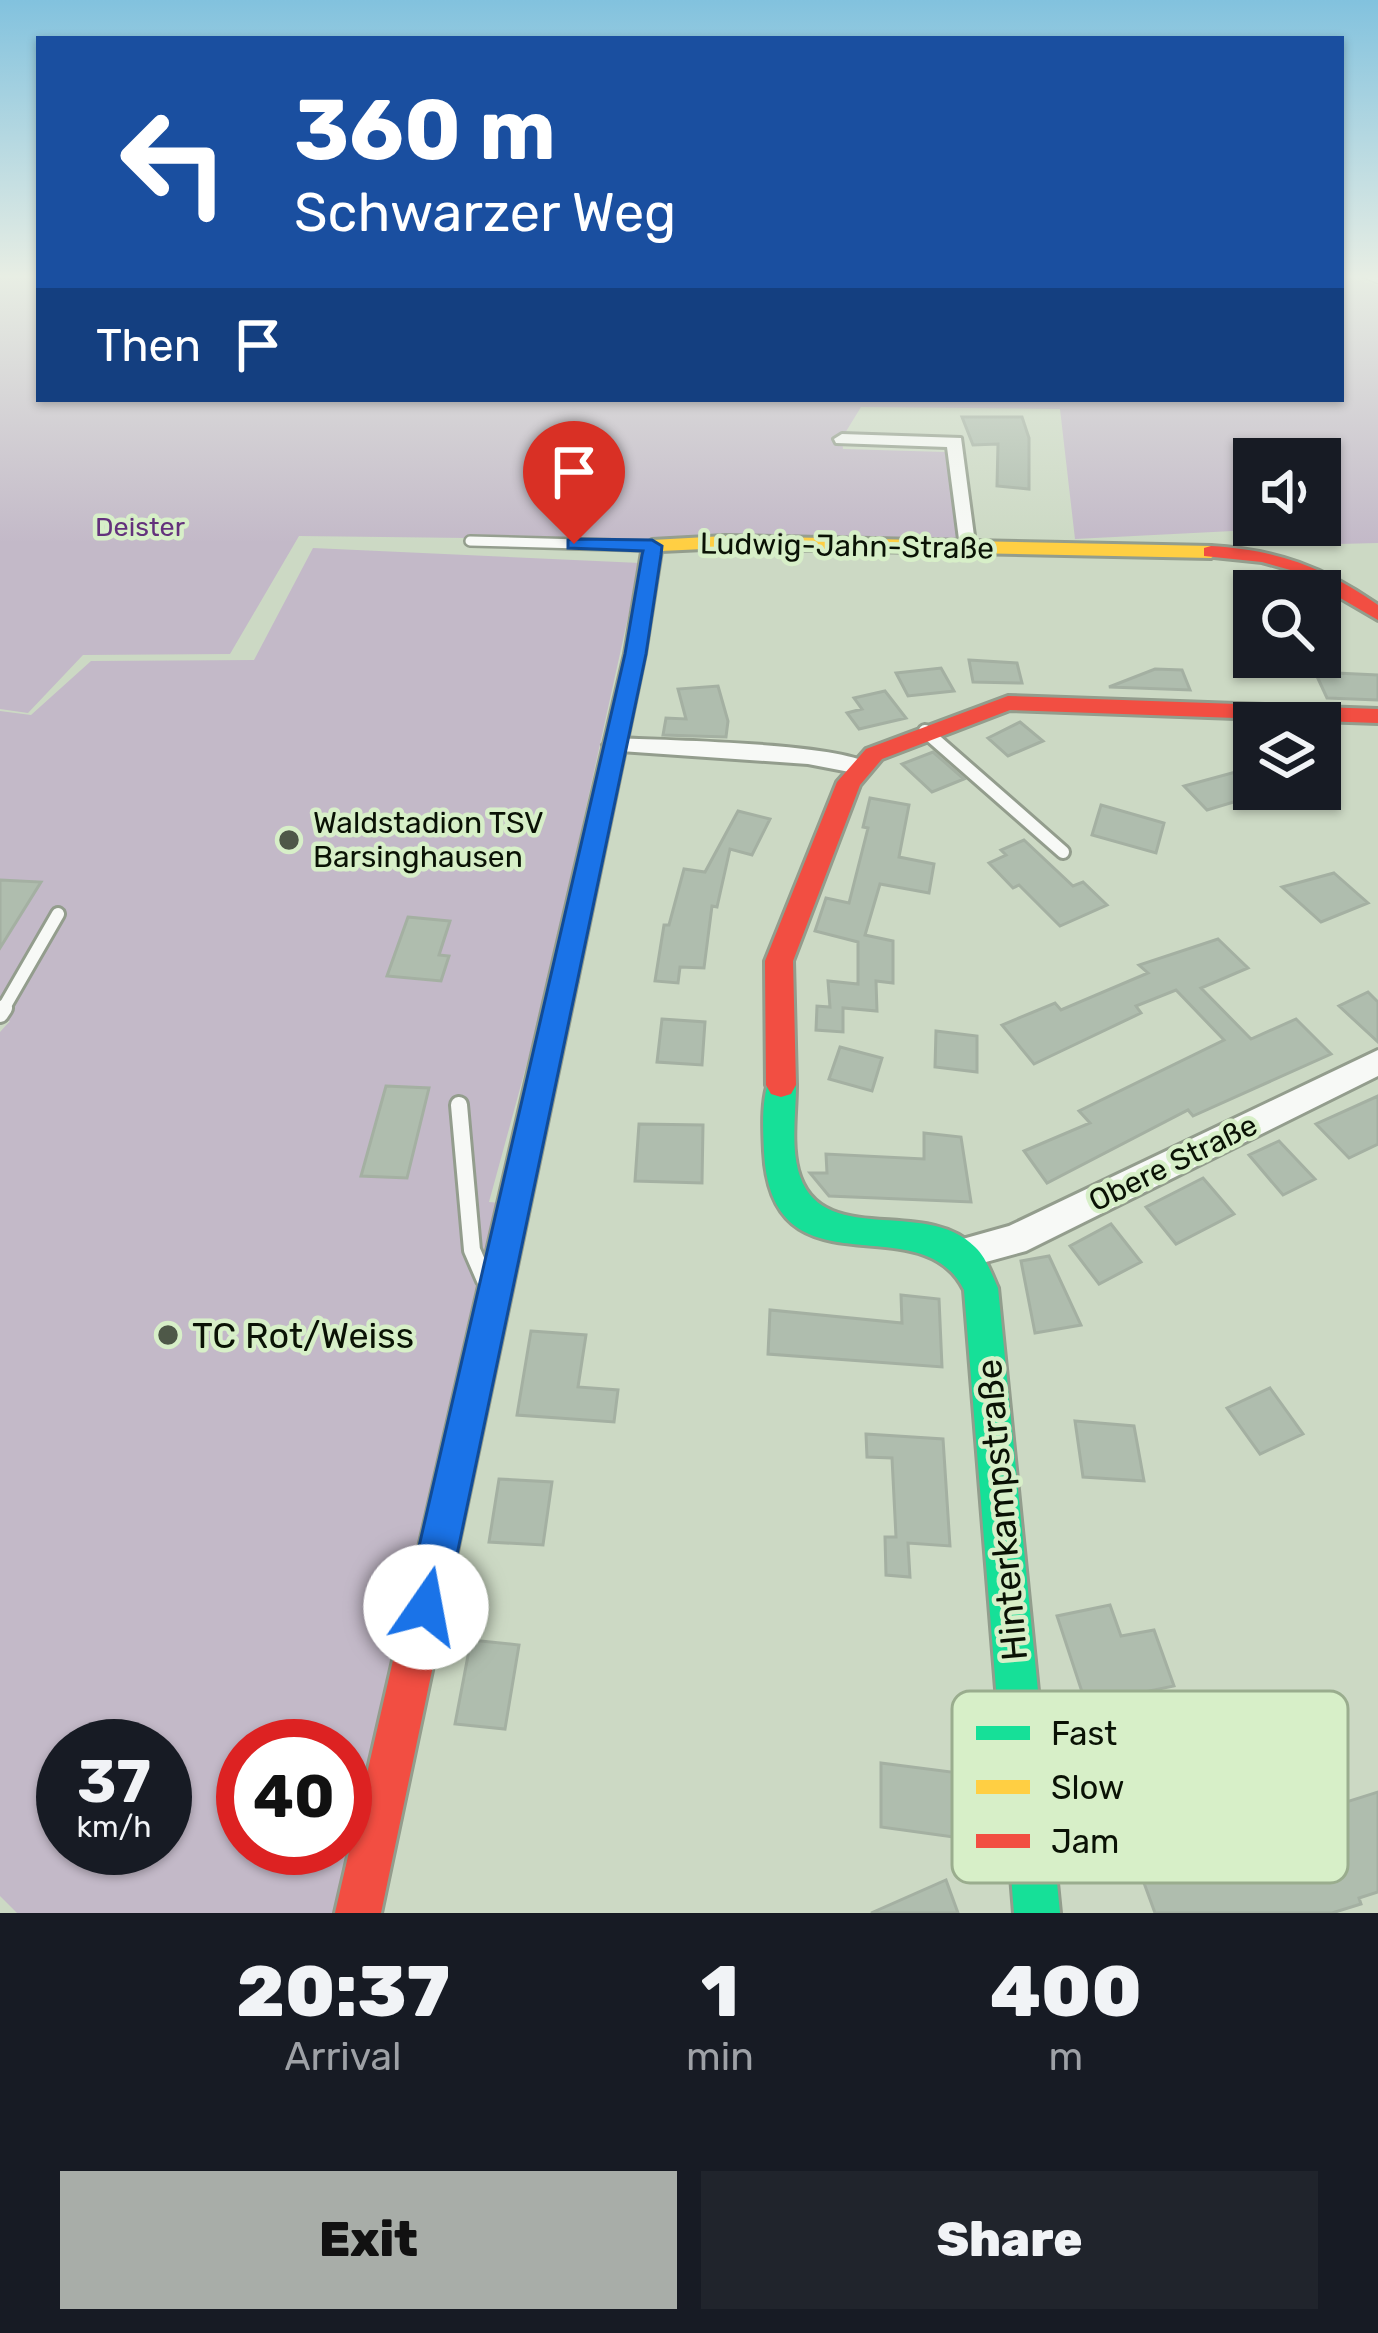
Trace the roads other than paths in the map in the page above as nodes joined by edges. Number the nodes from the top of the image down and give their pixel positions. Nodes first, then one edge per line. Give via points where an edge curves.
1 (842, 439) dead end
2 (470, 541) dead end
3 (652, 546) junction
4 (969, 547) junction
5 (1378, 614) edge
6 (1378, 716) edge
7 (925, 730) junction
8 (614, 745) junction
9 (860, 766) junction
10 (1064, 852) dead end
11 (58, 914) dead end
12 (0, 1014) edge
13 (1378, 1062) edge
14 (459, 1105) dead end
15 (964, 1253) junction
16 (493, 1301) junction
17 (1017, 1691) edge
18 (1034, 1883) edge
19 (358, 1913) edge
20 (1037, 1913) edge

1 - 4 street via 956,442
2 - 3 lane
3 - 4 street, Ludwig-Jahn-Straße
3 - 8 street
4 - 5 street, Ludwig-Jahn-Straße via 1288,556
6 - 7 street via 1008,703
7 - 9 street
7 - 10 lane
8 - 9 street
8 - 16 street
9 - 15 street via 779,961 782,1171 789,1202 829,1231 928,1238
11 - 12 lane
13 - 15 street, Obere Straße via 1015,1240
14 - 16 lane via 472,1250
15 - 17 street, Hinterkampstraße via 981,1288
16 - 19 street
18 - 20 street, Hinterkampstraße

